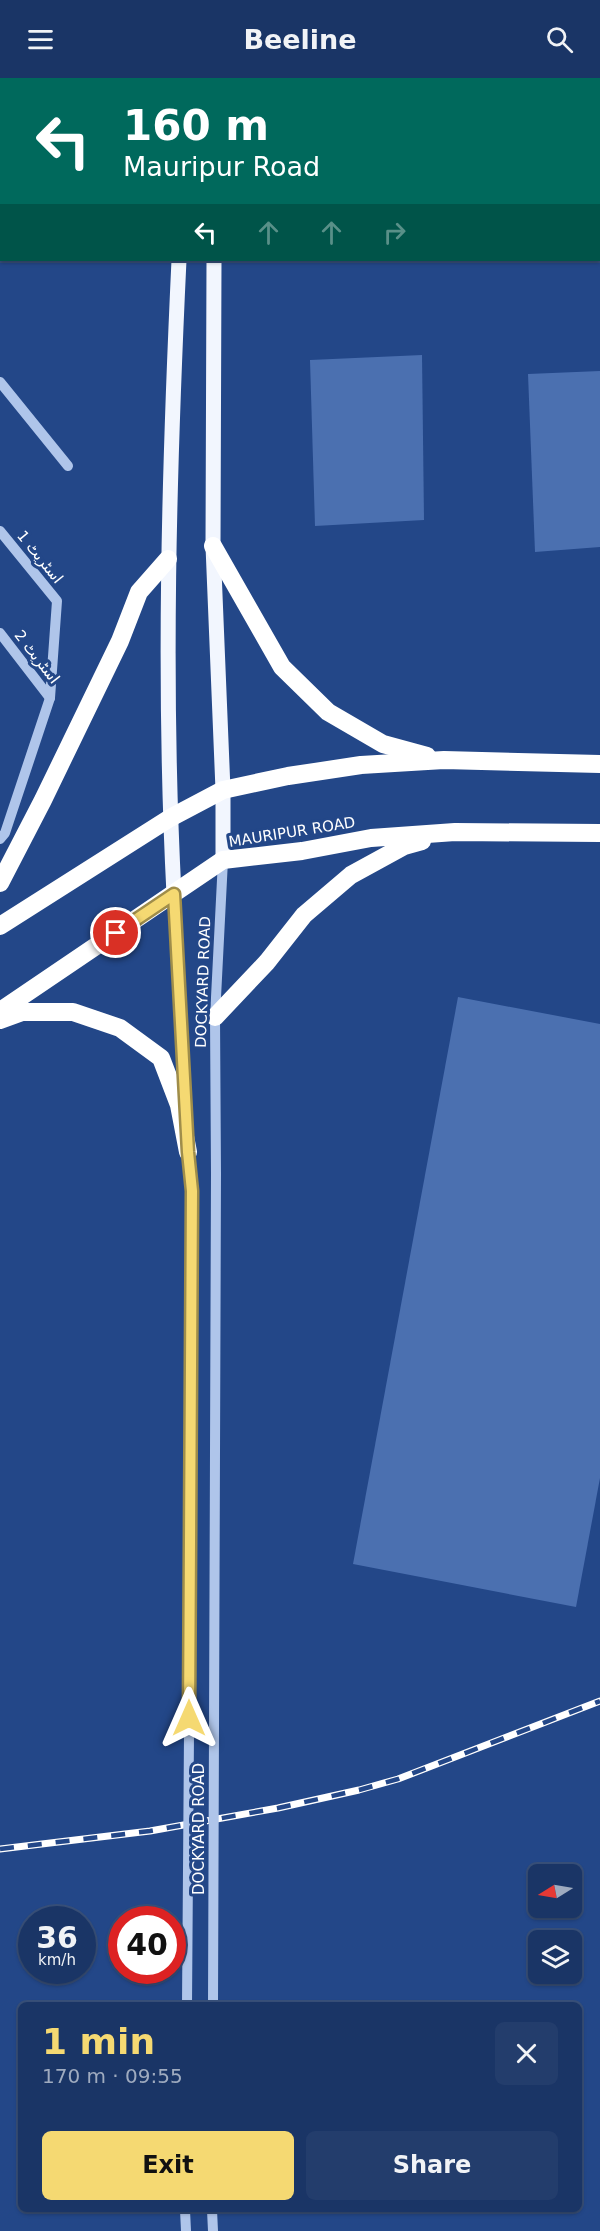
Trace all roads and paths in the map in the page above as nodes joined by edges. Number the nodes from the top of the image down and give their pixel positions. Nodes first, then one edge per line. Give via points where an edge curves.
1 (179, 261) edge
2 (214, 261) edge
3 (0, 382) edge
4 (68, 466) dead end
5 (0, 531) edge
6 (213, 546) junction
7 (168, 559) junction
8 (0, 633) edge
9 (50, 698) junction
10 (453, 761) junction
11 (600, 764) edge
12 (223, 790) junction
13 (170, 818) junction
14 (2, 832) edge
15 (455, 832) junction
16 (600, 833) edge
17 (224, 860) junction
18 (0, 883) edge
19 (174, 894) junction
20 (0, 926) edge
21 (0, 1011) edge
22 (215, 1017) junction
23 (0, 1020) edge
24 (188, 1152) junction
25 (187, 2002) edge
26 (213, 2002) edge
27 (185, 2212) edge
28 (212, 2212) edge
29 (186, 2231) edge
30 (213, 2231) edge

1 - 7 main road
2 - 6 main road
3 - 4 street
5 - 9 street, اسٹریٹ 1 via 57,601
6 - 10 highway via 282,667 328,712 383,744
6 - 12 main road
7 - 13 main road
7 - 18 highway via 139,592 120,641
8 - 9 street, اسٹریٹ 2
9 - 14 street
10 - 11 highway
10 - 12 highway via 361,765
12 - 13 highway
12 - 17 main road
13 - 19 main road
13 - 20 highway
15 - 16 highway, MAURIPUR ROAD
15 - 17 highway, MAURIPUR ROAD via 371,838
15 - 22 highway via 404,846 351,875 304,915 267,962
17 - 19 highway, MAURIPUR ROAD
17 - 22 street, DOCKYARD ROAD
19 - 21 highway, MAURIPUR ROAD
19 - 24 street, DOCKYARD ROAD
22 - 26 street, DOCKYARD ROAD, bridge
23 - 24 highway via 22,1012 73,1012 120,1028 161,1058 179,1105
24 - 25 street, DOCKYARD ROAD, bridge via 192,1191
27 - 29 street
28 - 30 street

